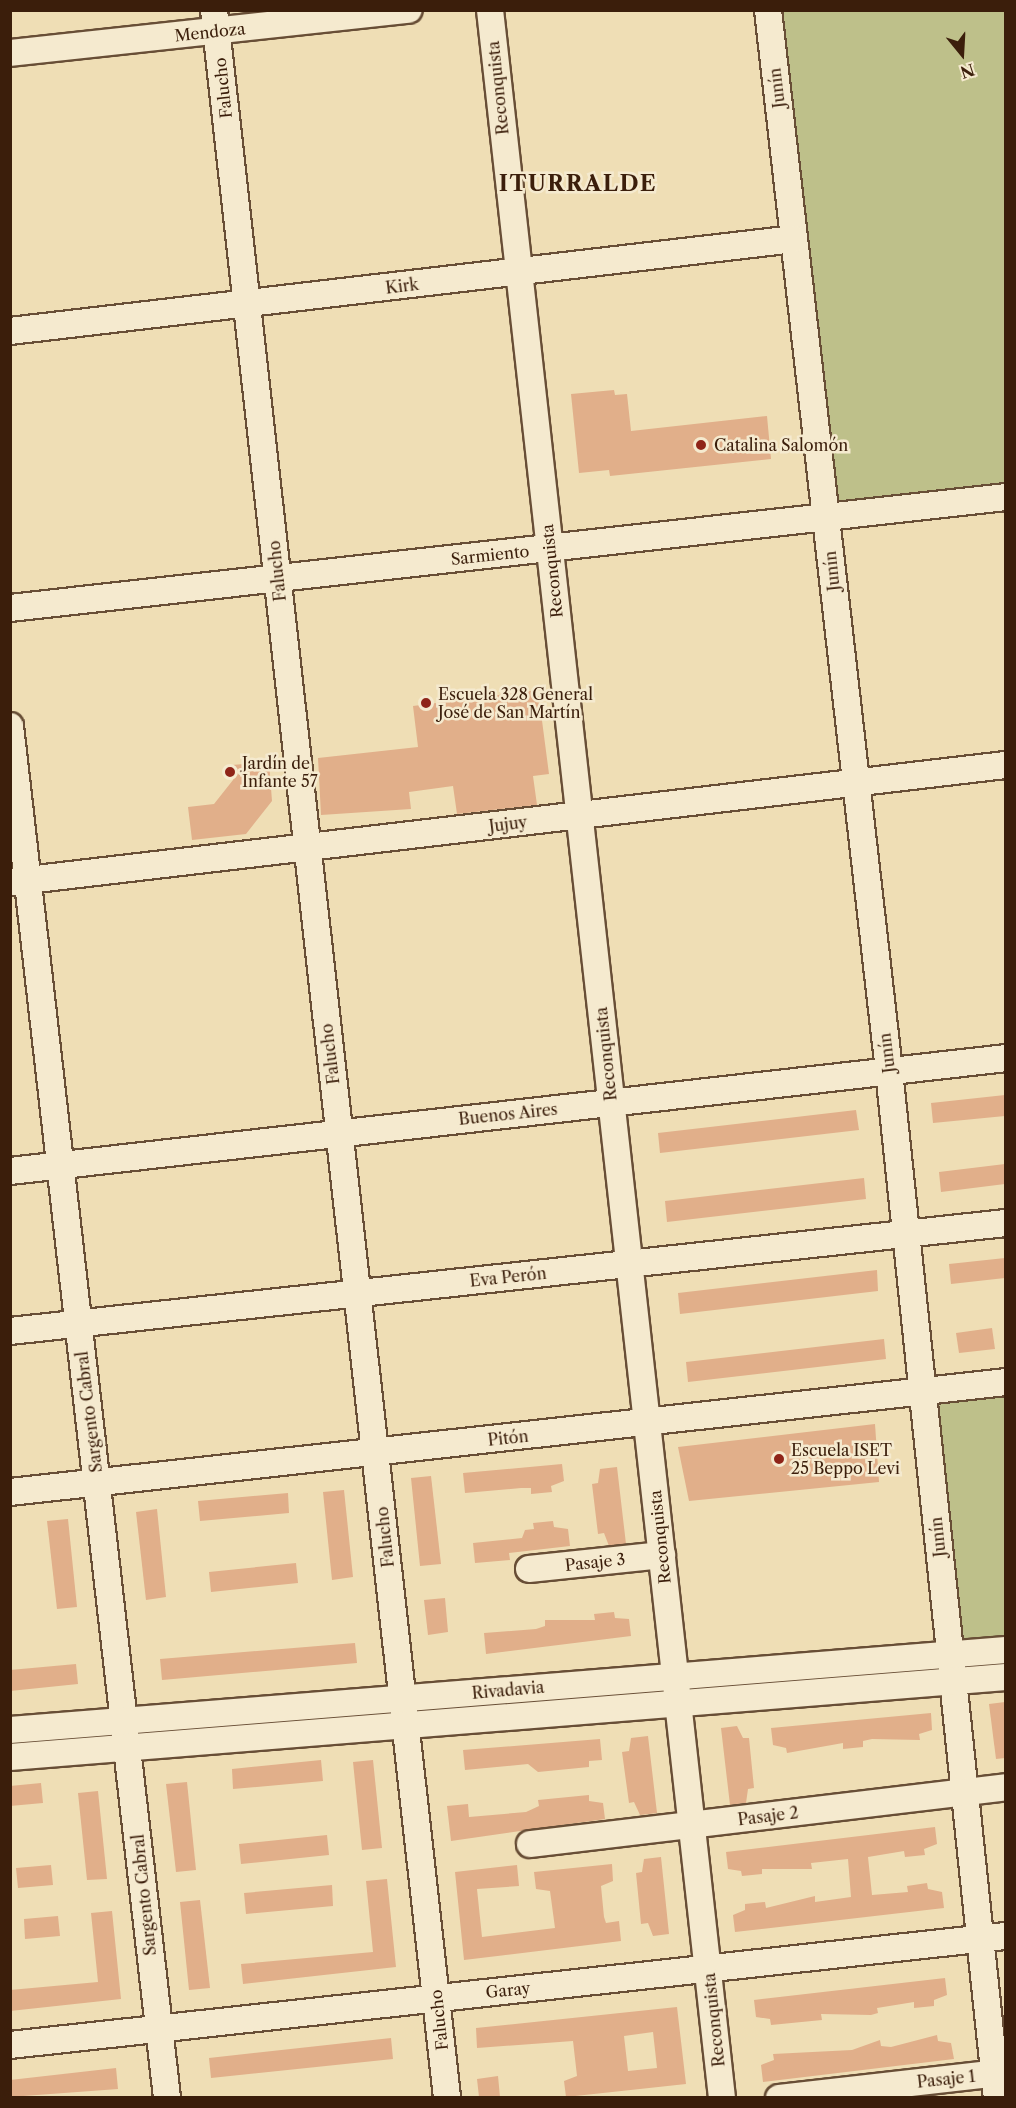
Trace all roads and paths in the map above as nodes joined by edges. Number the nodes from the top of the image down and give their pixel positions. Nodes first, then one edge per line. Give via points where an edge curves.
1 (410, 10) edge
2 (490, 10) edge
3 (768, 10) edge
4 (215, 21) edge
5 (10, 53) edge
6 (794, 239) junction
7 (519, 272) junction
8 (247, 305) junction
9 (10, 331) edge
10 (1005, 497) edge
11 (826, 517) junction
12 (550, 548) junction
13 (278, 578) junction
14 (10, 608) edge
15 (10, 726) edge
16 (1005, 765) edge
17 (854, 783) junction
18 (579, 815) junction
19 (305, 848) junction
20 (19, 881) edge
21 (1005, 1058) edge
22 (890, 1071) junction
23 (612, 1102) junction
24 (340, 1133) junction
25 (61, 1165) junction
26 (10, 1171) edge
27 (1005, 1223) edge
28 (906, 1234) junction
29 (630, 1264) junction
30 (357, 1293) junction
31 (79, 1323) junction
32 (10, 1331) edge
33 (1005, 1383) edge
34 (923, 1392) junction
35 (647, 1423) junction
36 (375, 1453) junction
37 (97, 1483) junction
38 (10, 1492) edge
39 (662, 1555) junction
40 (529, 1569) dead end
41 (1005, 1650) edge
42 (950, 1655) junction
43 (675, 1677) junction
44 (1005, 1677) edge
45 (953, 1681) junction
46 (403, 1699) junction
47 (678, 1703) junction
48 (124, 1721) junction
49 (406, 1725) junction
50 (10, 1730) edge
51 (127, 1747) junction
52 (10, 1757) edge
53 (1005, 1787) edge
54 (965, 1792) junction
55 (692, 1824) junction
56 (530, 1844) dead end
57 (1005, 1936) edge
58 (980, 1939) junction
59 (708, 1968) junction
60 (436, 1998) junction
61 (159, 2029) junction
62 (10, 2045) edge
63 (999, 2081) edge
64 (167, 2097) edge
65 (447, 2097) edge
66 (722, 2097) edge
67 (779, 2097) edge

1 - 4 street, Mendoza
2 - 7 street, Reconquista
3 - 6 street, Junín
4 - 5 street, Mendoza
4 - 8 street, Falucho
6 - 7 street, Kirk
6 - 11 street, Junín
7 - 8 street, Kirk
7 - 12 street, Reconquista
8 - 9 street, Kirk
8 - 13 street, Falucho
10 - 11 street, Sarmiento
11 - 12 street, Sarmiento
11 - 17 street, Junín
12 - 13 street, Sarmiento
12 - 18 street, Reconquista
13 - 14 street, Sarmiento
13 - 19 street, Falucho
15 - 20 street, Sargento Cabral
16 - 17 street, Jujuy
17 - 18 street, Jujuy
17 - 22 street, Junín
18 - 19 street, Jujuy
18 - 23 street, Reconquista
19 - 20 street, Jujuy
19 - 24 street, Falucho
20 - 25 street, Sargento Cabral
21 - 22 street, Buenos Aires
22 - 23 street, Buenos Aires
22 - 28 street, Junín
23 - 24 street, Buenos Aires
23 - 29 street, Reconquista
24 - 25 street, Buenos Aires
24 - 30 street, Falucho
25 - 26 street, Buenos Aires
25 - 31 street, Sargento Cabral
27 - 28 street, Eva Perón
28 - 29 street, Eva Perón
28 - 34 street, Junín
29 - 30 street, Eva Perón
29 - 35 street, Reconquista
30 - 31 street, Eva Perón
30 - 36 street, Falucho
31 - 32 street, Eva Perón
31 - 37 street, Sargento Cabral
33 - 34 street, Pitón
34 - 35 street, Pitón
34 - 42 street, Junín
35 - 36 street, Pitón
35 - 39 street, Reconquista
36 - 37 street, Pitón
36 - 46 street, Falucho
37 - 38 street, Pitón
37 - 48 street, Sargento Cabral
39 - 40 street, Pasaje 3
39 - 43 street, Reconquista
41 - 42 street, Rivadavia
42 - 43 street, Rivadavia
42 - 45 street, Junín
43 - 46 street, Rivadavia
43 - 47 street, Reconquista
44 - 45 street, Rivadavia
45 - 47 street, Rivadavia
45 - 54 street, Junín
46 - 48 street, Rivadavia
46 - 49 street, Falucho
47 - 49 street, Rivadavia
47 - 55 street, Reconquista
48 - 50 street, Rivadavia
48 - 51 street, Sargento Cabral
49 - 51 street, Rivadavia
49 - 60 street, Falucho
51 - 52 street, Rivadavia
51 - 61 street, Sargento Cabral
53 - 54 street, Pasaje 2
54 - 55 street, Pasaje 2
54 - 58 street, Junín
55 - 56 street, Pasaje 2
55 - 59 street, Reconquista
57 - 58 street, Garay
58 - 59 street, Garay
58 - 63 street, Junín
59 - 60 street, Garay
59 - 66 street, Reconquista
60 - 61 street, Garay
60 - 65 street, Falucho
61 - 62 street, Garay
61 - 64 street, Sargento Cabral
63 - 67 street, Pasaje 1

